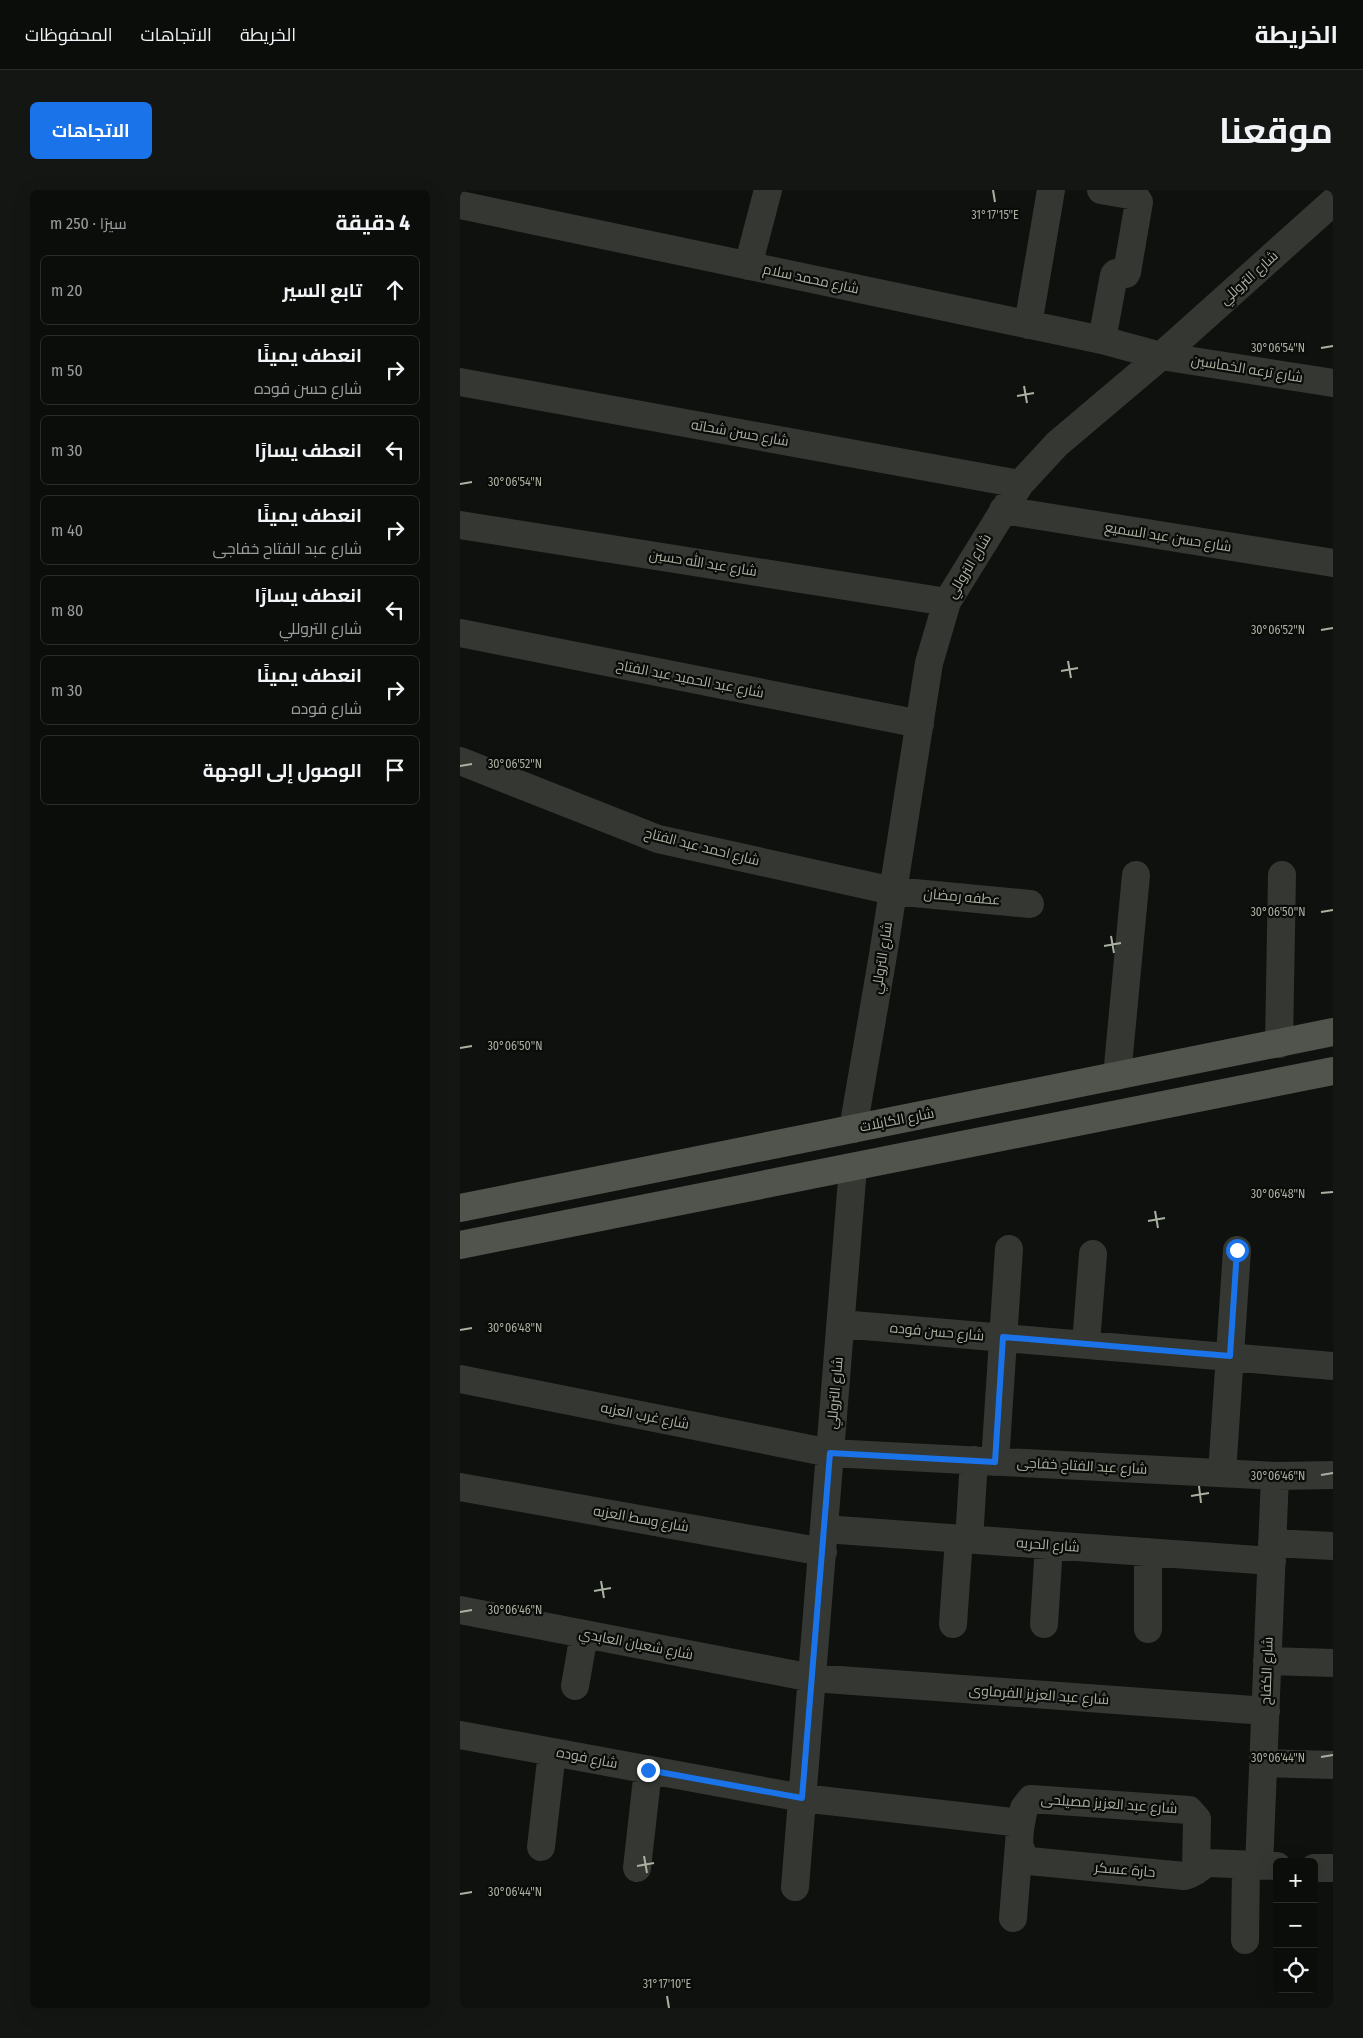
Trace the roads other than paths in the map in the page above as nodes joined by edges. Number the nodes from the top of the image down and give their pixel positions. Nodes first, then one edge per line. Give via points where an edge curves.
1 (768, 190) edge
2 (1051, 190) edge
3 (1101, 190) edge
4 (1333, 202) edge
5 (460, 205) edge
6 (748, 266) junction
7 (1028, 325) junction
8 (1102, 340) junction
9 (1161, 356) junction
10 (460, 382) edge
11 (1333, 383) edge
12 (1020, 484) junction
13 (1004, 510) junction
14 (460, 525) edge
15 (1333, 563) edge
16 (946, 602) junction
17 (460, 633) edge
18 (920, 724) junction
19 (460, 761) edge
20 (1136, 875) dead end
21 (1282, 875) dead end
22 (894, 891) junction
23 (1030, 904) dead end
24 (1333, 1032) edge
25 (1278, 1044) junction
26 (1333, 1071) edge
27 (1116, 1076) junction
28 (853, 1129) junction
29 (853, 1167) junction
30 (460, 1208) edge
31 (460, 1245) edge
32 (1009, 1249) dead end
33 (1237, 1250) dead end
34 (1093, 1254) dead end
35 (841, 1324) junction
36 (1003, 1337) junction
37 (1086, 1344) junction
38 (1230, 1356) junction
39 (1333, 1366) edge
40 (460, 1379) edge
41 (830, 1453) junction
42 (985, 1461) junction
43 (1222, 1473) junction
44 (1333, 1475) edge
45 (1275, 1476) junction
46 (460, 1487) edge
47 (460, 1491) edge
48 (964, 1539) junction
49 (823, 1540) junction
50 (1049, 1545) junction
51 (1333, 1546) edge
52 (1148, 1552) junction
53 (1272, 1552) junction
54 (460, 1610) edge
55 (953, 1624) dead end
56 (1044, 1624) dead end
57 (1148, 1630) dead end
58 (584, 1634) junction
59 (1267, 1661) junction
60 (1333, 1663) edge
61 (812, 1678) junction
62 (575, 1686) dead end
63 (1266, 1711) junction
64 (460, 1735) edge
65 (552, 1752) junction
66 (1263, 1764) junction
67 (1333, 1765) edge
68 (648, 1770) junction
69 (802, 1798) junction
70 (1020, 1833) junction
71 (541, 1847) dead end
72 (1261, 1866) edge
73 (637, 1868) dead end
74 (1318, 1868) edge
75 (1333, 1868) edge
76 (1196, 1870) junction
77 (795, 1887) dead end
78 (1013, 1918) dead end
79 (1245, 1940) dead end

1 - 6 street
2 - 7 street
3 - 8 street via 1135,196 1139,207 1127,272 1114,275
4 - 9 street, شارع التروللي
5 - 6 street, شارع محمد سلام
6 - 7 street, شارع محمد سلام
7 - 8 street, شارع محمد سلام
8 - 9 street, شارع محمد سلام
9 - 11 street, شارع ترعه الخماسين
9 - 12 street, شارع التروللي via 1057,444
10 - 12 street, شارع حسن شحاته
12 - 13 street, شارع التروللي
13 - 15 street, شارع حسن عبد السميع
13 - 16 street, شارع التروللي
14 - 16 street, شارع عبد الله حسين
16 - 18 street, شارع التروللي via 929,664
17 - 18 street, شارع عبد الحميد عبد الفتاح
18 - 22 street, شارع التروللي
19 - 22 street, شارع احمد عبد الفتاح via 658,839
20 - 27 street
21 - 25 street
22 - 23 street, عطفه رمضان
22 - 28 street, شارع التروللي
24 - 25 main road, شارع الكابلات
25 - 27 main road, شارع الكابلات
26 - 29 main road
27 - 28 main road, شارع الكابلات
28 - 30 main road, شارع الكابلات
29 - 31 main road
29 - 35 street, شارع التروللي
32 - 36 street
33 - 38 street
34 - 37 street
35 - 36 street, شارع حسن فوده
35 - 41 street, شارع التروللي
36 - 37 street, شارع حسن فوده
36 - 42 street
37 - 38 street, شارع حسن فوده
38 - 39 street, شارع حسن فوده
38 - 43 street
40 - 41 street, شارع غرب العزبه
41 - 42 street, شارع عبد الفتاح خفاجى
41 - 49 street, شارع التروللي
42 - 43 street, شارع عبد الفتاح خفاجى
42 - 48 street
43 - 45 street, شارع عبد الفتاح خفاجى
44 - 45 street, شارع عبد الفتاح خفاجى
45 - 53 street, شارع الكفاح
46 - 47 street
46 - 49 street, شارع وسط العزبه
48 - 49 street, شارع الحريه
48 - 50 street, شارع الحريه
48 - 55 street
49 - 61 street, شارع التروللي
50 - 52 street, شارع الحريه
50 - 56 street
51 - 53 street, شارع الحريه
52 - 53 street, شارع الحريه
52 - 57 street
53 - 59 street, شارع الكفاح
54 - 58 street, شارع شعبان العابدي
58 - 61 street, شارع شعبان العابدي
58 - 62 street
59 - 60 street
59 - 63 street, شارع الكفاح
61 - 63 street, شارع عبد العزيز الفرماوى
61 - 69 street, شارع التروللي
63 - 66 street, شارع الكفاح
64 - 65 street, شارع فوده
65 - 68 street, شارع فوده
65 - 71 street
66 - 67 street
66 - 72 street, شارع الكفاح
68 - 69 street, شارع فوده
68 - 73 street
69 - 70 street
69 - 77 street, شارع التروللي
70 - 76 street, حارة عسكر via 1022,1855 1030,1861 1184,1876
70 - 76 street, شارع عبد العزيز مصيلحى via 1024,1808 1031,1799 1189,1810 1197,1819
70 - 78 street
72 - 76 street, حارة عسكر via 1209,1864
72 - 79 street, شارع الكفاح
74 - 75 street

